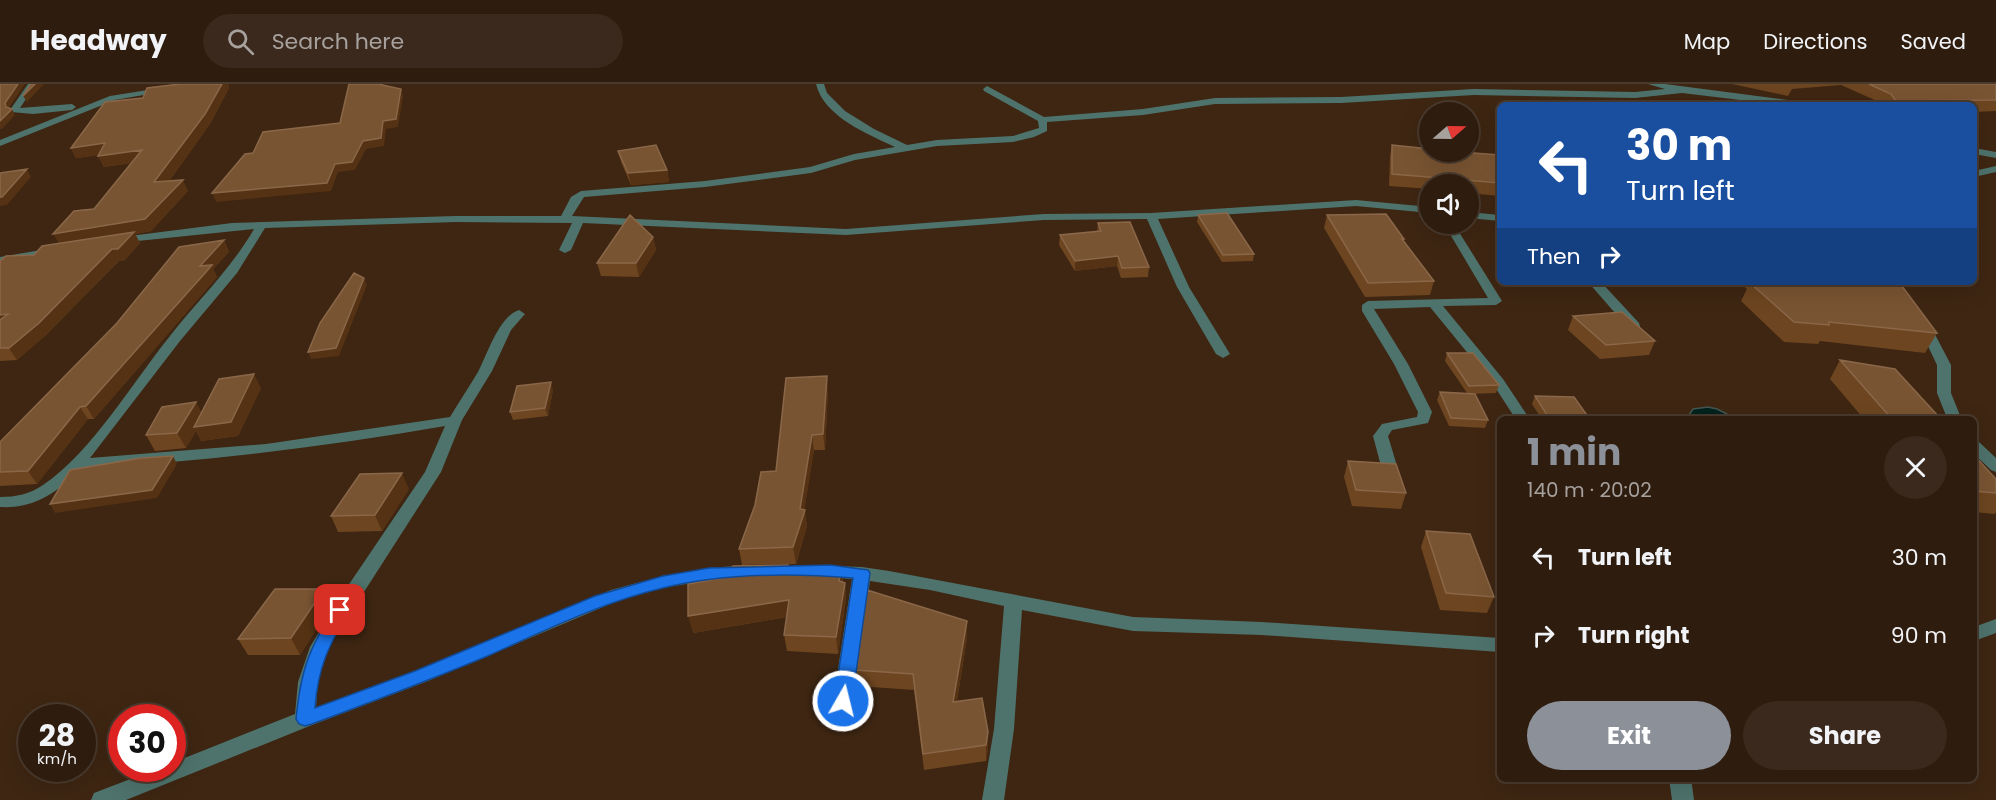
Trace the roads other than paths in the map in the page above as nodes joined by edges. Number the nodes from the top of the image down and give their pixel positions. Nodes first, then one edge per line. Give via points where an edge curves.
1 (32, 84) edge
2 (202, 84) edge
3 (820, 84) edge
4 (1652, 84) edge
5 (987, 89) dead end
6 (1683, 90) junction
7 (1653, 95) junction
8 (1659, 102) edge
9 (1779, 102) edge
10 (92, 106) junction
11 (1042, 120) junction
12 (0, 143) edge
13 (908, 148) junction
14 (1977, 152) edge
15 (1996, 155) edge
16 (1996, 169) edge
17 (1977, 173) edge
18 (1419, 209) edge
19 (1151, 216) junction
20 (1479, 216) edge
21 (1497, 218) edge
22 (565, 219) junction
23 (579, 219) junction
24 (261, 225) junction
25 (1455, 234) edge
26 (106, 242) edge
27 (70, 248) edge
28 (565, 250) dead end
29 (0, 260) edge
30 (1597, 285) edge
31 (1434, 304) junction
32 (1914, 309) edge
33 (519, 314) dead end
34 (1641, 334) edge
35 (1223, 354) dead end
36 (1521, 416) edge
37 (1953, 416) edge
38 (455, 420) junction
39 (1977, 448) edge
40 (76, 463) junction
41 (1389, 466) edge
42 (1996, 467) edge
43 (0, 502) edge
44 (763, 571) edge
45 (785, 571) edge
46 (862, 573) junction
47 (1013, 604) junction
48 (1996, 626) edge
49 (1977, 633) edge
50 (1497, 645) edge
51 (843, 701) dead end
52 (305, 719) junction
53 (1681, 782) edge
54 (102, 800) edge
55 (993, 800) edge
56 (1683, 800) edge

1 - 10 street via 14,110
2 - 10 street via 113,98
3 - 13 street via 827,98 859,126
4 - 6 street
5 - 11 street
6 - 7 street
6 - 9 street
7 - 8 street
7 - 11 street via 1482,92 1215,101 1143,112
10 - 12 street
11 - 13 street via 1044,129 1031,135
13 - 22 street via 840,160 811,170 581,194
14 - 15 street
16 - 17 street
18 - 19 street via 1356,203
19 - 23 street via 1044,217 846,232
19 - 35 street via 1171,267
20 - 21 street
22 - 23 street
22 - 24 street
23 - 28 street
24 - 26 street
24 - 40 street via 231,274
25 - 31 street via 1496,301
27 - 29 street
30 - 34 street
31 - 36 street
31 - 41 street via 1368,305 1425,412 1423,420 1387,427 1380,436
32 - 37 street via 1944,365 1944,393
33 - 38 street via 505,330
38 - 40 street via 337,441 203,456
38 - 52 street via 433,472 319,647 308,682
39 - 42 street
40 - 43 street via 39,495 21,502
44 - 52 street via 709,574 617,594 431,672
45 - 46 street
46 - 47 street
46 - 51 street
47 - 50 street via 1135,624
47 - 55 street via 1004,729
48 - 49 street
52 - 54 street
53 - 56 street

